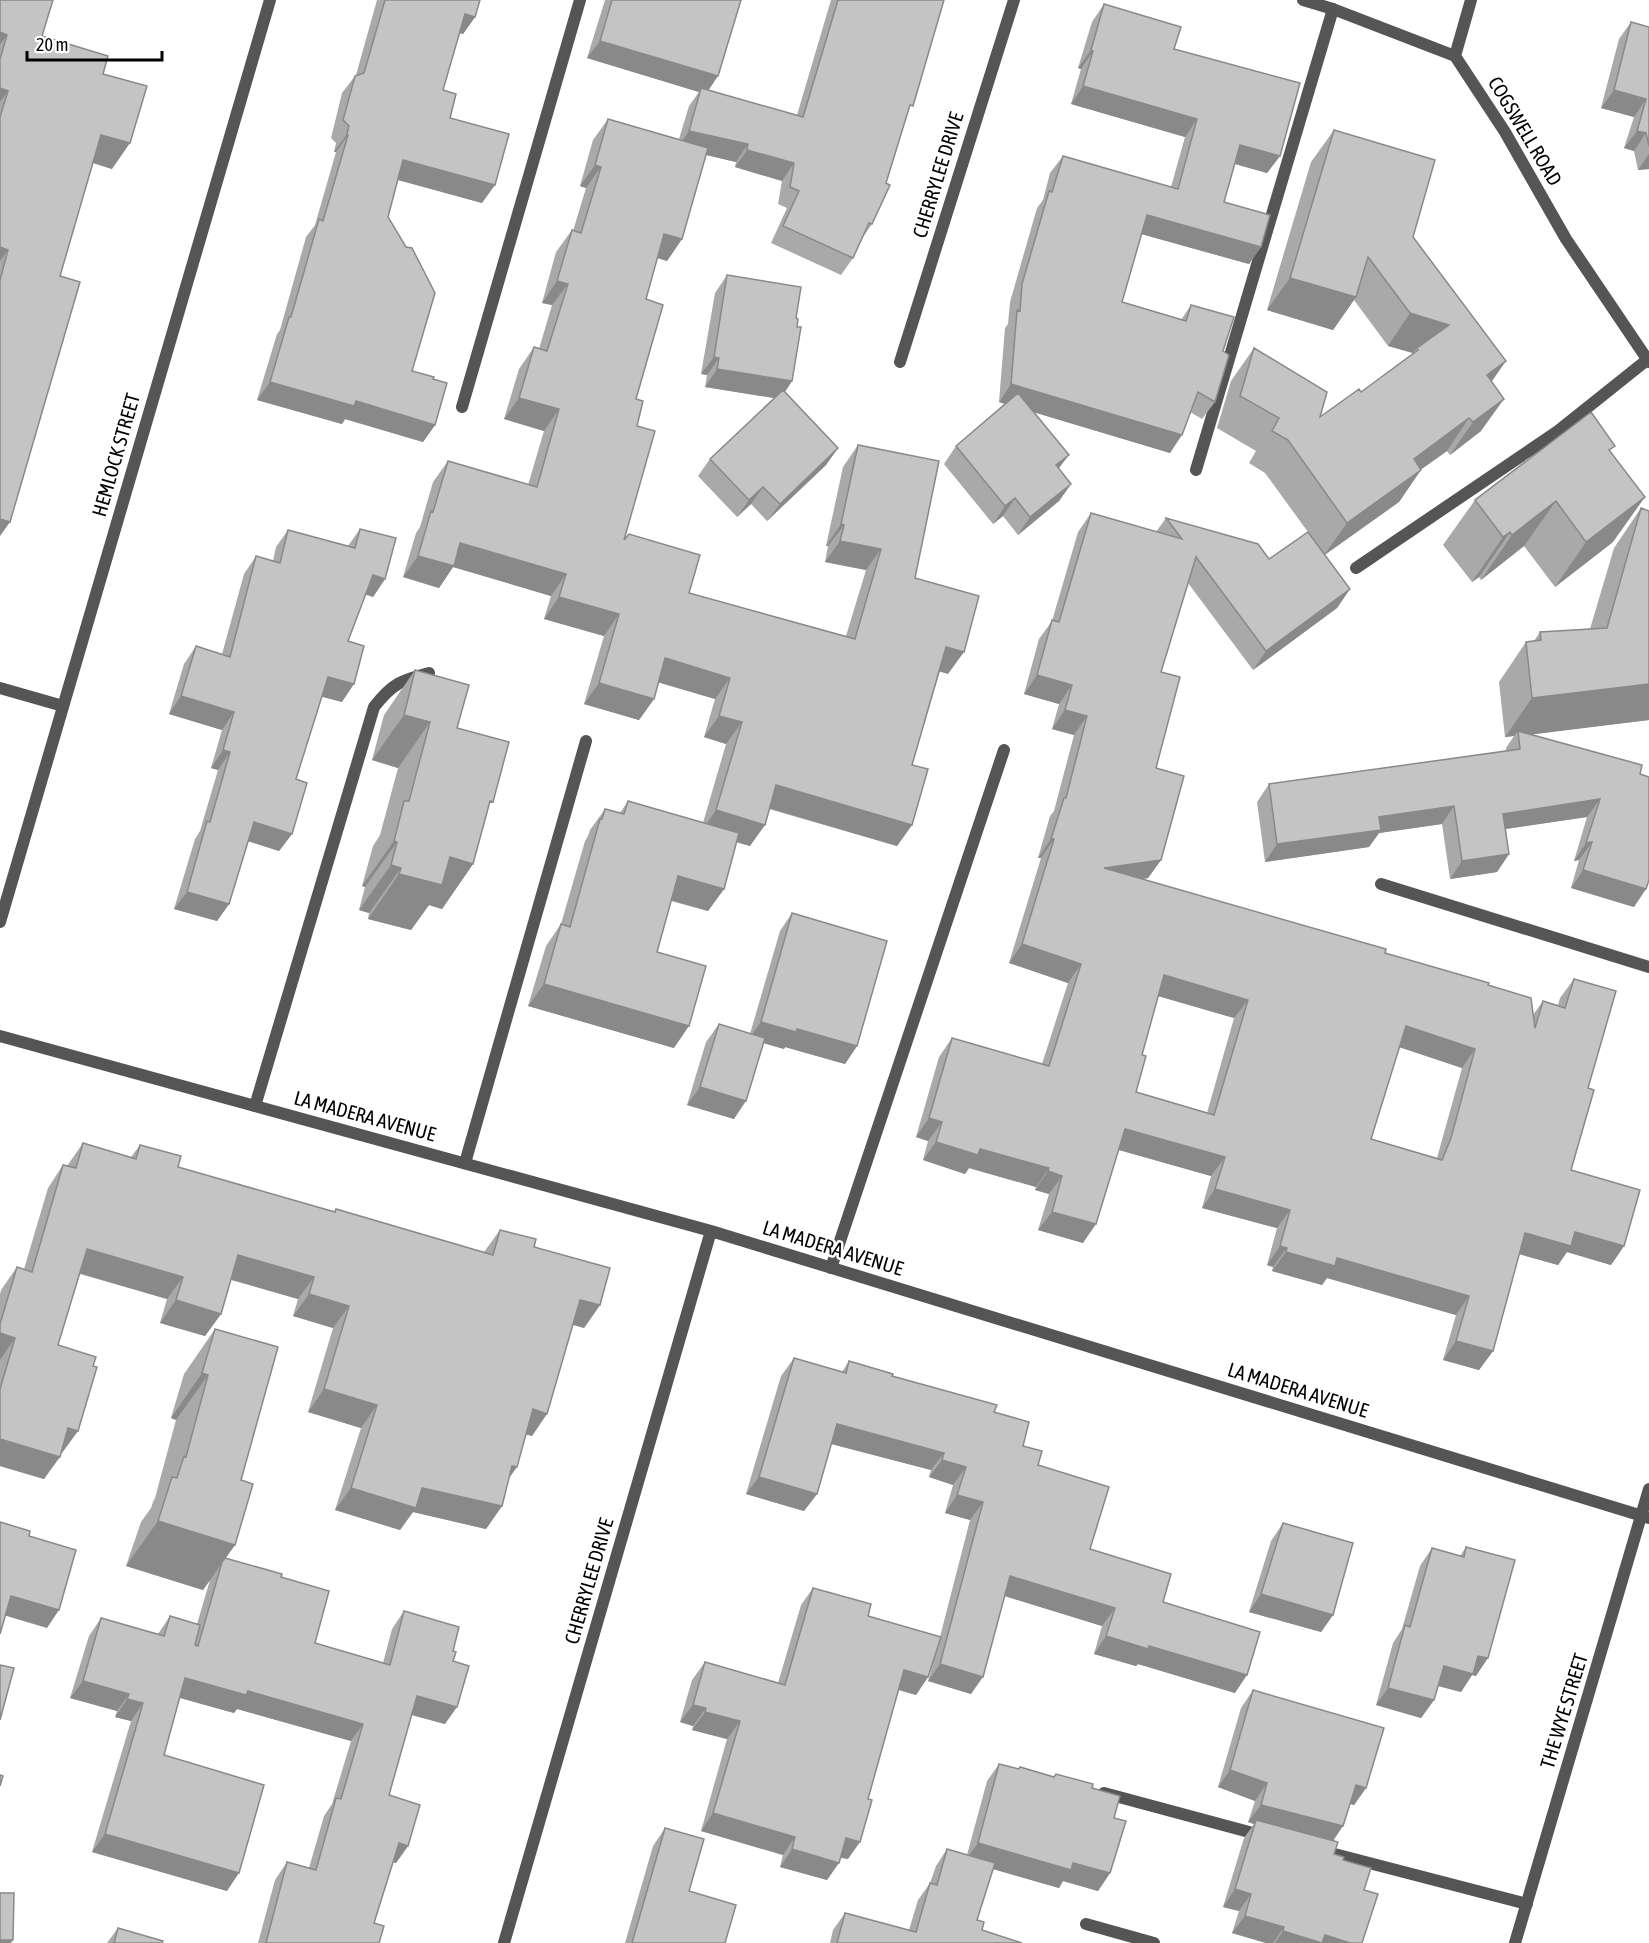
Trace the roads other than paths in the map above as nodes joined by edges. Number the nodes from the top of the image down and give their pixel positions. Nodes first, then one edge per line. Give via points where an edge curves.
1 (270, 0) edge
2 (580, 0) edge
3 (1014, 0) edge
4 (1303, 0) edge
5 (1472, 0) edge
6 (1334, 9) junction
7 (1455, 56) junction
8 (1648, 361) edge
9 (900, 362) dead end
10 (462, 407) dead end
11 (1196, 470) dead end
12 (1356, 568) dead end
13 (429, 673) edge
14 (0, 688) edge
15 (63, 706) junction
16 (586, 741) dead end
17 (1004, 750) dead end
18 (1381, 884) dead end
19 (0, 922) edge
20 (1649, 966) edge
21 (0, 1036) edge
22 (255, 1106) junction
23 (465, 1163) junction
24 (711, 1230) junction
25 (831, 1268) junction
26 (1649, 1489) edge
27 (1645, 1517) edge
28 (1096, 1791) edge
29 (1275, 1839) edge
30 (1308, 1847) edge
31 (1527, 1904) junction
32 (1086, 1924) dead end
33 (504, 1943) edge
34 (1154, 1943) edge
35 (1515, 1943) edge

1 - 15 street, HEMLOCK STREET
2 - 10 street
3 - 9 street, CHERRYLEE DRIVE
4 - 6 street
5 - 7 street
6 - 7 street
6 - 11 street
7 - 8 street, COGSWELL ROAD via 1505,132 1566,239
8 - 12 street via 1558,431
13 - 22 street via 406,679 387,690 374,707
14 - 15 street
15 - 19 street, HEMLOCK STREET
16 - 23 street
17 - 25 street
18 - 20 street
21 - 22 street, LA MADERA AVENUE
22 - 23 street, LA MADERA AVENUE
23 - 24 street, LA MADERA AVENUE
24 - 25 street, LA MADERA AVENUE
24 - 33 street, CHERRYLEE DRIVE
25 - 27 street, LA MADERA AVENUE
26 - 27 street, THE WYE STREET
27 - 31 street, THE WYE STREET
28 - 29 street
30 - 31 street
31 - 35 street, THE WYE STREET
32 - 34 street

